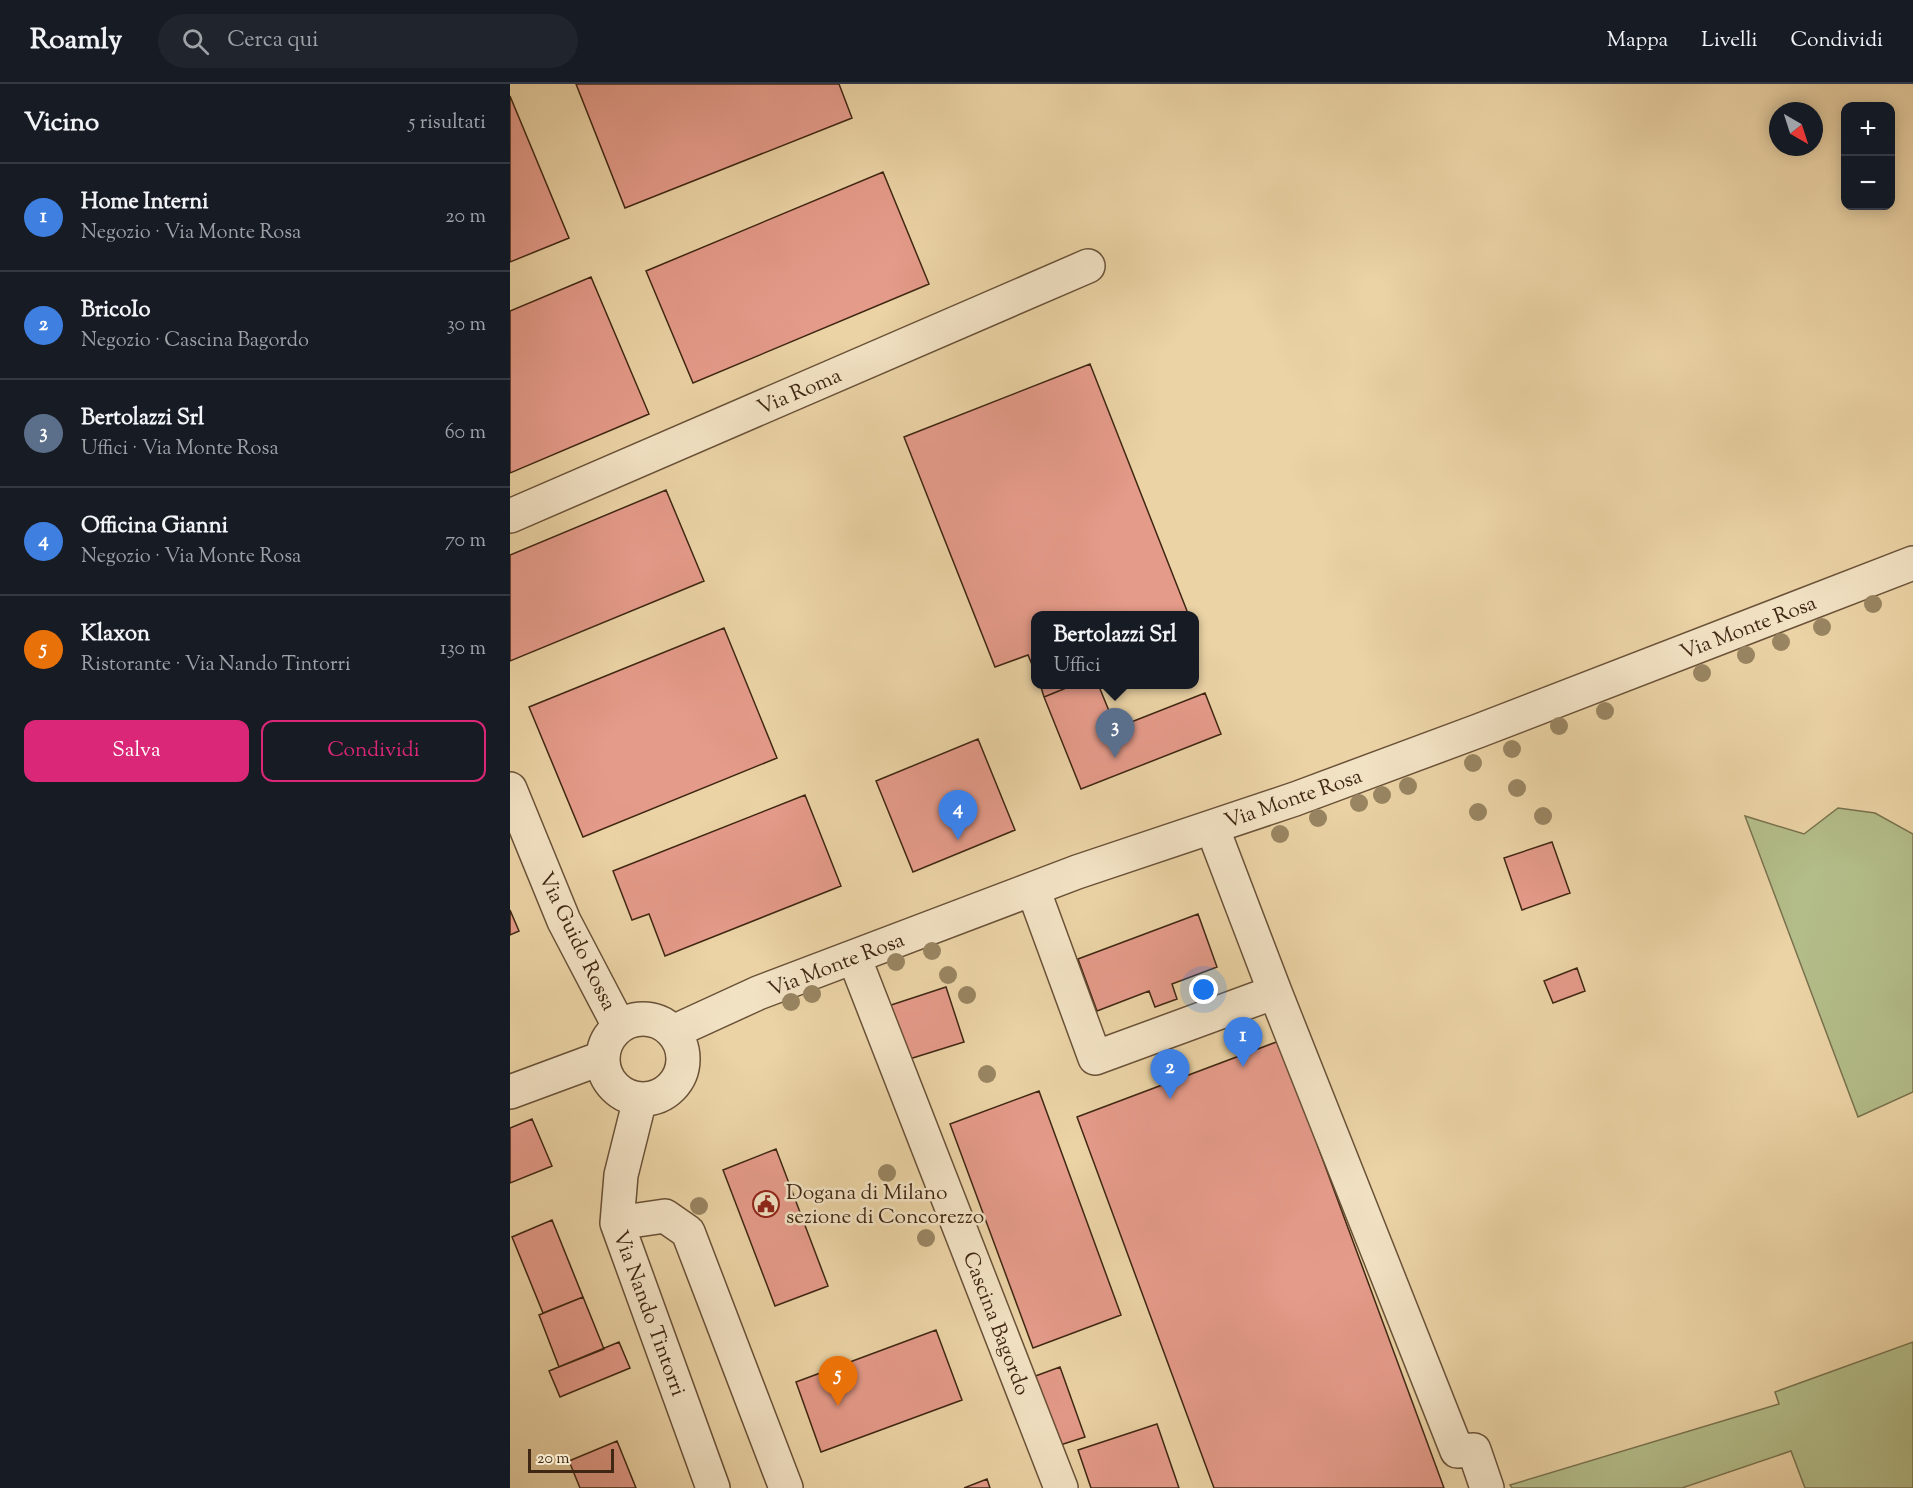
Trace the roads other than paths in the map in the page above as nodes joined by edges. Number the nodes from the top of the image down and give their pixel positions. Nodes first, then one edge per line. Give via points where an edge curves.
1 (1088, 266) dead end
2 (510, 516) edge
3 (1913, 563) edge
4 (510, 789) edge
5 (1212, 827) junction
6 (1033, 889) junction
7 (854, 957) junction
8 (1275, 992) junction
9 (619, 1026) junction
10 (673, 1032) junction
11 (602, 1058) junction
12 (510, 1092) edge
13 (640, 1099) junction
14 (618, 1223) junction
15 (713, 1488) edge
16 (786, 1488) edge
17 (1061, 1488) edge
18 (1487, 1488) edge

1 - 2 street, Via Roma
3 - 5 street, Via Monte Rosa via 1478,731
4 - 9 street, Via Guido Rossa via 564,921
5 - 6 street, Via Monte Rosa
5 - 8 street
6 - 7 street, Via Monte Rosa
6 - 8 street via 1095,1058
7 - 10 street, Via Monte Rosa via 758,993
7 - 17 street, Cascina Bagordo
8 - 18 street via 1457,1451 1474,1450
9 - 10 street via 646,1018 661,1022
9 - 11 street via 607,1040
10 - 13 street via 681,1046 683,1063 678,1079 656,1097
11 - 12 street
11 - 13 street via 604,1072 612,1084 622,1094
13 - 14 street, Via Nando Tintorri via 621,1175
14 - 15 street, Via Nando Tintorri
14 - 16 street via 665,1216 688,1232

